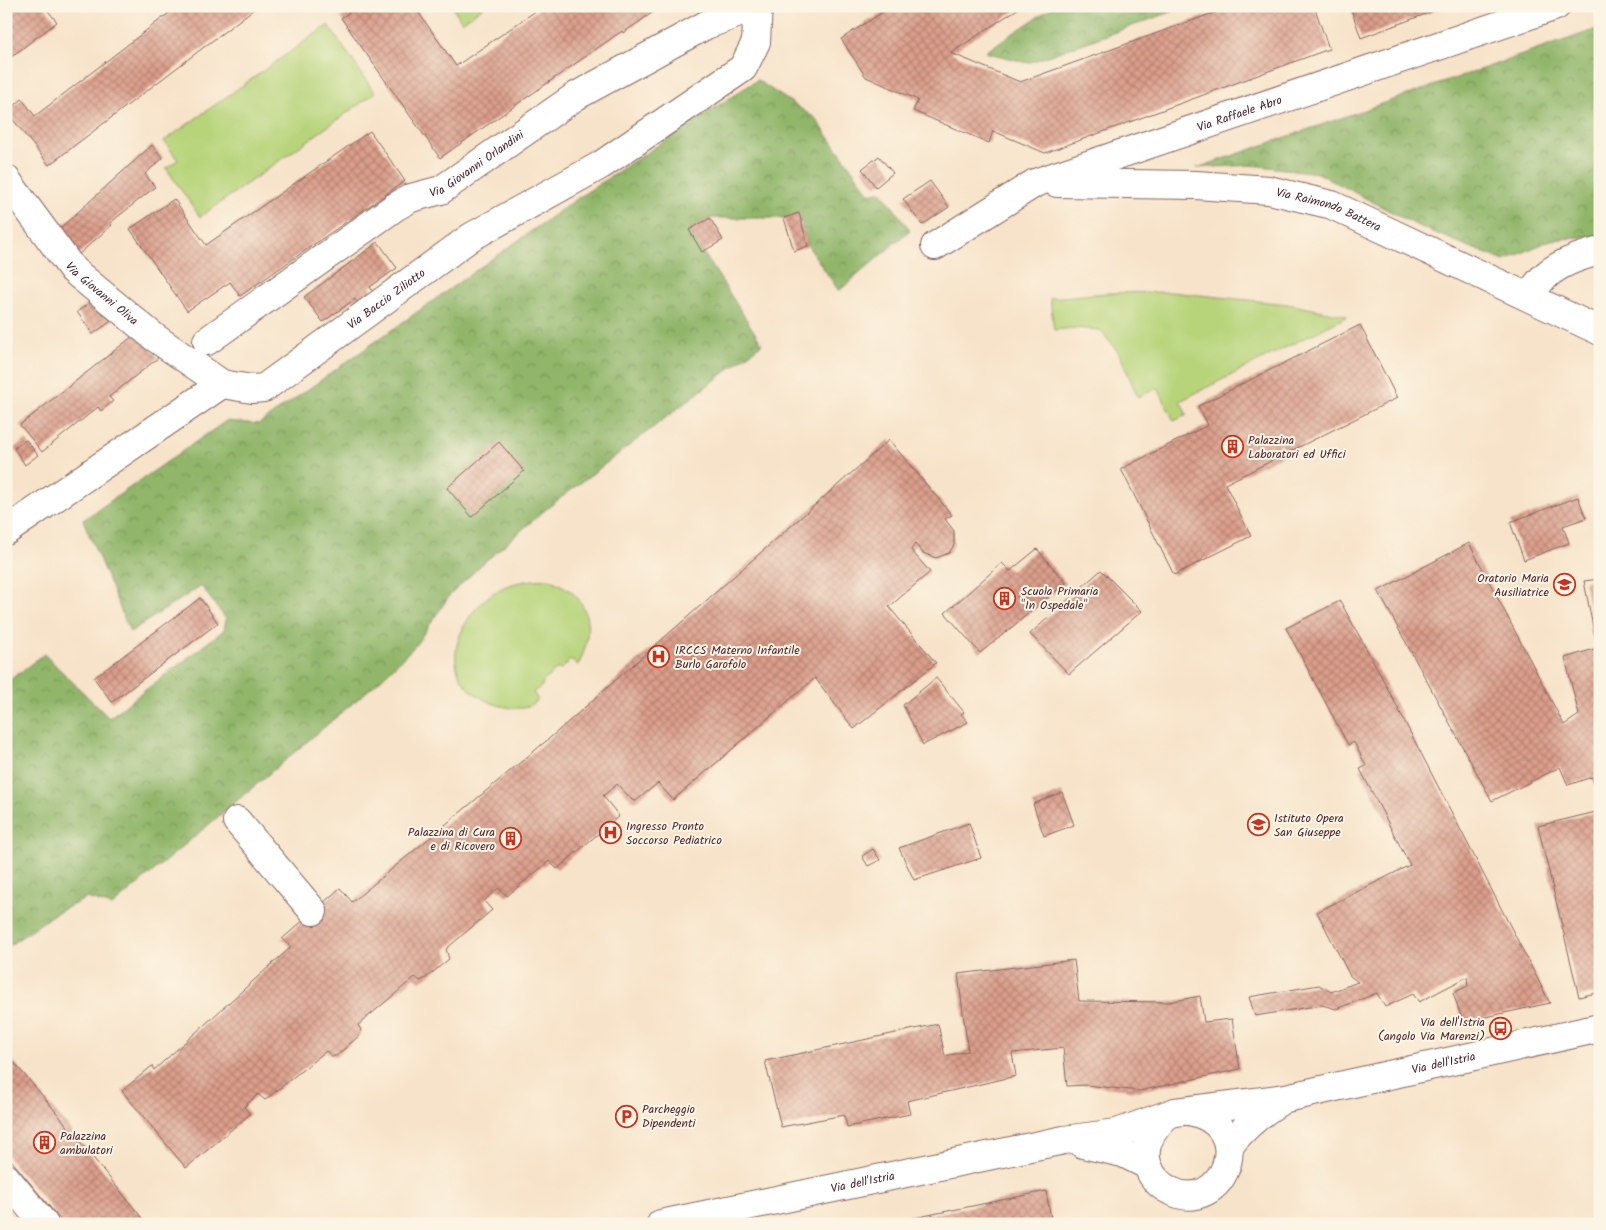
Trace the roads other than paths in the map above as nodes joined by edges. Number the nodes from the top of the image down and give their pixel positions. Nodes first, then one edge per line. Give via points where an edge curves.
1 (758, 6) edge
2 (1556, 6) edge
3 (6, 179) edge
4 (1035, 183) junction
5 (935, 246) dead end
6 (1600, 251) edge
7 (1530, 298) junction
8 (1600, 331) edge
9 (206, 341) dead end
10 (222, 384) junction
11 (6, 531) edge
12 (237, 821) dead end
13 (313, 911) dead end
14 (1600, 1028) edge
15 (1286, 1098) junction
16 (1176, 1114) junction
17 (1064, 1140) junction
18 (1229, 1146) junction
19 (1147, 1165) junction
20 (6, 1178) edge
21 (44, 1224) edge
22 (661, 1224) edge

1 - 9 street, Via Giovanni Orlandini via 706,25 576,96 441,190 411,198 395,207
1 - 10 street, Via Baccio Ziliotto via 756,42 743,68 601,166 470,237 264,388
2 - 4 street, Via Raffaele Abro
3 - 10 street, Via Giovanni Oliva via 73,270 154,336
4 - 5 street, Via Raffaele Abro
4 - 7 street, Via Raimondo Battera via 1196,185 1269,190 1332,205
6 - 7 street via 1555,267 1534,286
7 - 8 street, Via Raimondo Battera
10 - 11 street
12 - 13 street
14 - 15 street, Via dell'Istria
15 - 16 street, Via dell'Istria
15 - 18 street, Via dell'Istria via 1261,1112
16 - 17 street, Via dell'Istria via 1118,1133
16 - 18 street via 1203,1114 1215,1121
16 - 19 street via 1154,1128 1148,1139
17 - 19 street, Via dell'Istria via 1123,1154
17 - 22 street, Via dell'Istria
18 - 19 street, Via dell'Istria via 1224,1174 1202,1192 1174,1193 1153,1177
20 - 21 street

